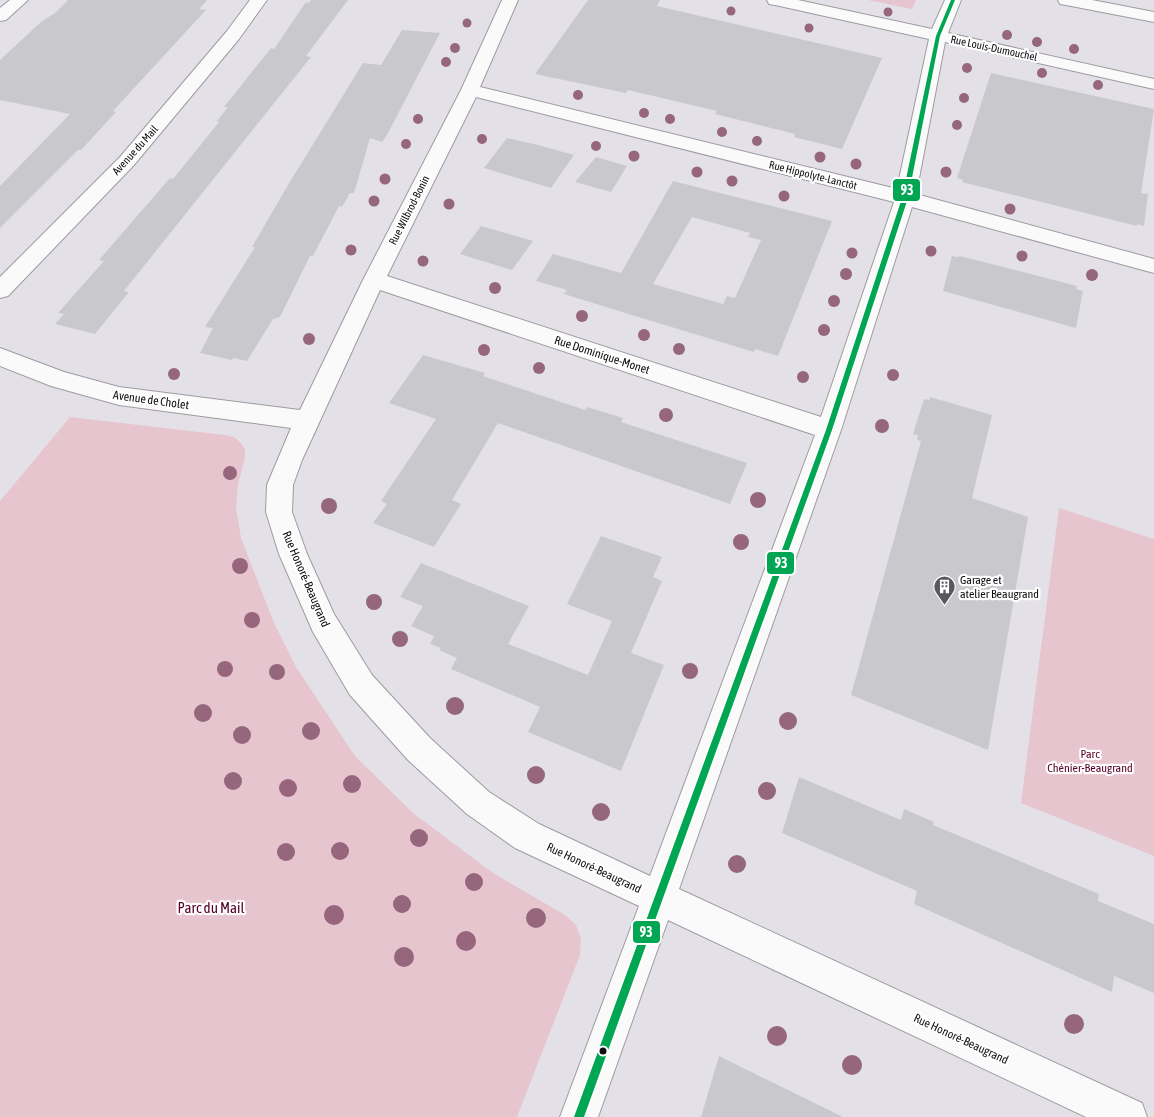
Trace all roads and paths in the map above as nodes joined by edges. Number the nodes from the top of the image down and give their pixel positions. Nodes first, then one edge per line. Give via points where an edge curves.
1 (20, 0) edge
2 (259, 0) edge
3 (510, 0) edge
4 (775, 0) edge
5 (953, 0) edge
6 (1066, 0) edge
7 (0, 16) edge
8 (1154, 17) edge
9 (938, 36) junction
10 (1154, 84) edge
11 (470, 90) junction
12 (905, 198) junction
13 (1154, 266) edge
14 (374, 280) junction
15 (0, 290) edge
16 (0, 357) edge
17 (308, 421) junction
18 (830, 430) junction
19 (658, 898) junction
20 (579, 1117) edge
21 (1128, 1117) edge

1 - 7 street
2 - 15 street, Avenue du Mail via 127,161
3 - 11 street, Rue Wilbrod-Bonin
4 - 9 street, Rue Louis-Dumouchel
5 - 9 street
6 - 8 street
9 - 10 street, Rue Louis-Dumouchel
9 - 12 street
11 - 12 street, Rue Hippolyte-Lanctôt
11 - 14 street, Rue Wilbrod-Bonin
12 - 13 street, Rue Hippolyte-Lanctôt
12 - 18 street
14 - 17 street, Rue Wilbrod-Bonin
14 - 18 street, Rue Dominique-Monet
16 - 17 street, Avenue de Cholet via 59,380 119,396
17 - 19 street, Rue Honoré-Beaugrand via 280,485 279,512 323,623 361,685 419,748 478,803 527,836
18 - 19 street
19 - 20 street
19 - 21 street, Rue Honoré-Beaugrand

